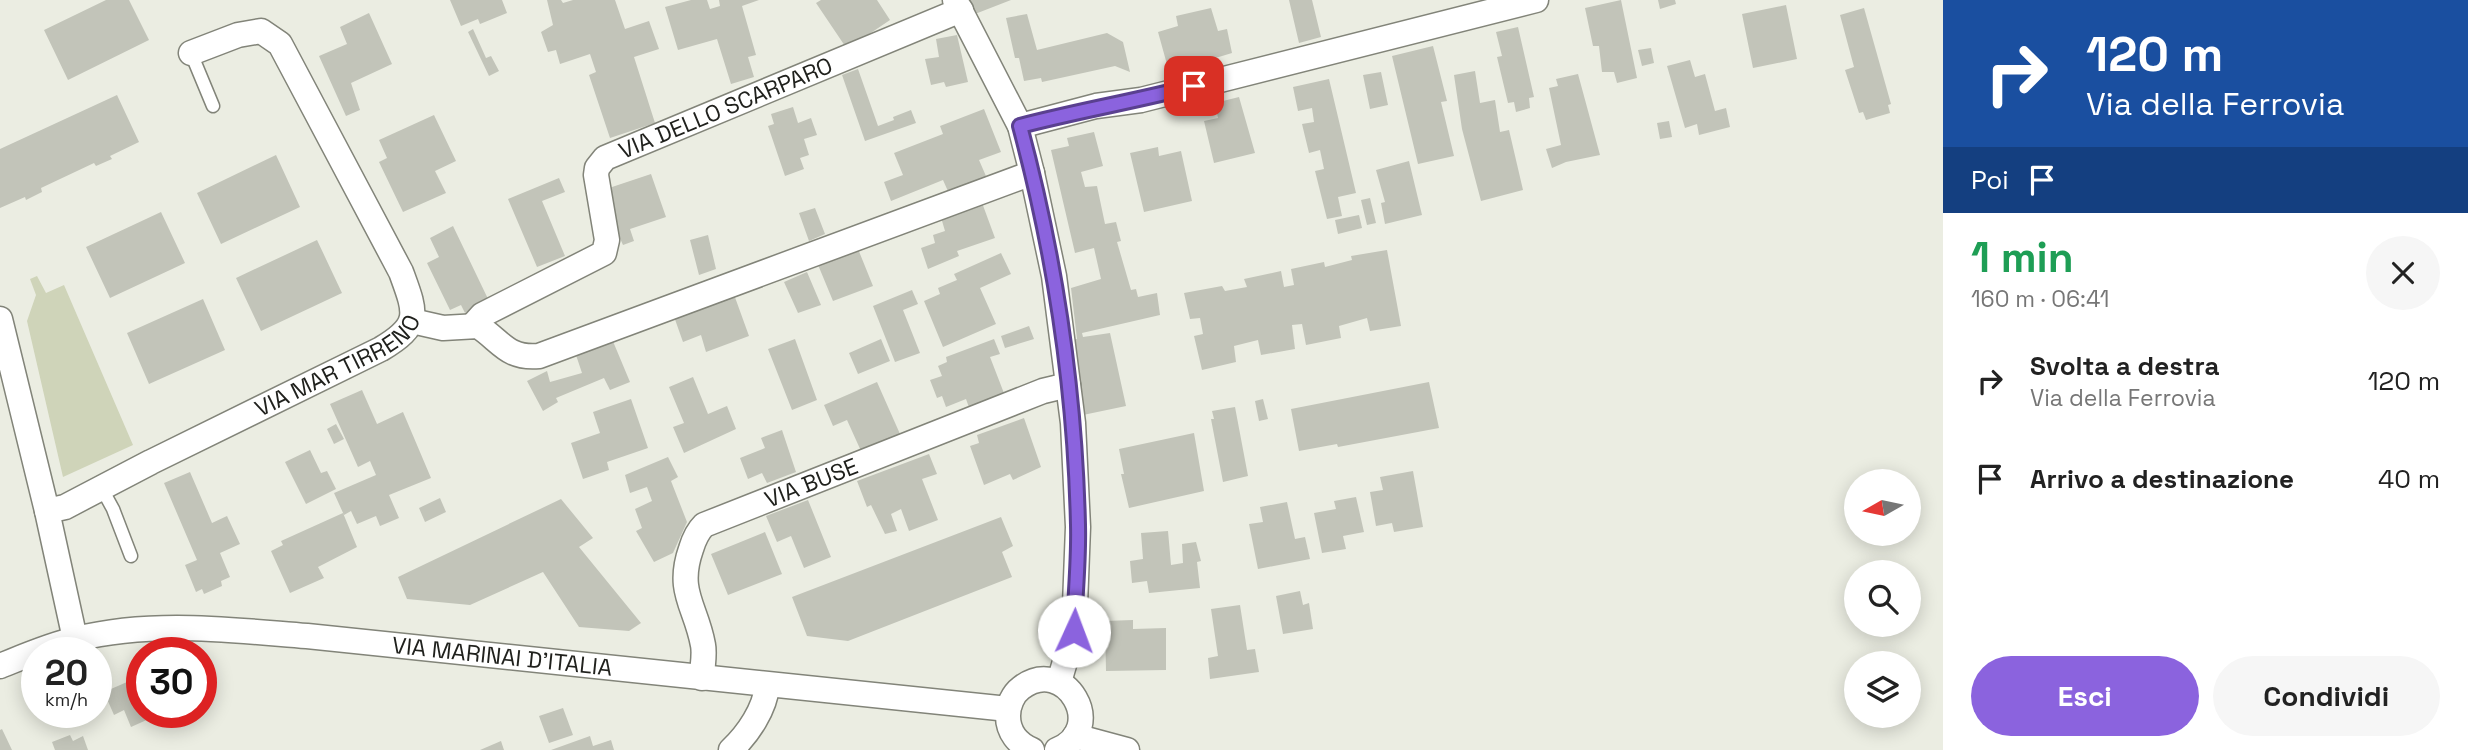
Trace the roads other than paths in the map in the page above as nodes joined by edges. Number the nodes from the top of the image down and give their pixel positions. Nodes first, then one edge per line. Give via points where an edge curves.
1 (1536, 0) edge
2 (958, 5) edge
3 (191, 52) joint
4 (213, 106) dead end
5 (1020, 126) junction
6 (1032, 173) junction
7 (0, 319) edge
8 (412, 321) junction
9 (473, 325) junction
10 (1068, 385) junction
11 (101, 488) junction
12 (47, 511) junction
13 (131, 556) dead end
14 (75, 637) edge
15 (85, 637) edge
16 (21, 658) edge
17 (0, 666) edge
18 (702, 678) junction
19 (1059, 682) junction
20 (767, 686) junction
21 (1008, 709) junction
22 (1066, 743) edge
23 (731, 750) edge
24 (1032, 750) edge
25 (1127, 750) edge

1 - 5 street
2 - 5 street
2 - 9 street, VIA DELLO SCARPARO via 734,106 611,154 596,175 607,240 604,253 482,315
3 - 4 lane
3 - 8 street, VIA MAR TIRRENO via 261,31 280,44 401,272 410,296
5 - 6 street
6 - 9 street via 545,354 514,353
6 - 10 street via 1054,276
7 - 12 street
8 - 9 street via 443,328
8 - 11 street, VIA MAR TIRRENO via 400,338 381,349
10 - 18 street, VIA BUSE via 704,525 695,537 685,579 703,644
10 - 19 street via 1078,527 1074,631
11 - 12 street, VIA MAR TIRRENO
11 - 13 lane
12 - 14 street
15 - 18 street, VIA MARINAI D'ITALIA via 154,627 199,628
16 - 17 street, VIA MARINAI D'ITALIA
18 - 20 street, VIA MARINAI D'ITALIA
19 - 21 street via 1041,680 1023,686
19 - 22 street via 1079,706 1079,726
20 - 21 street, VIA MARINAI D'ITALIA
20 - 23 street via 760,712
21 - 24 street via 1014,736
22 - 25 street

